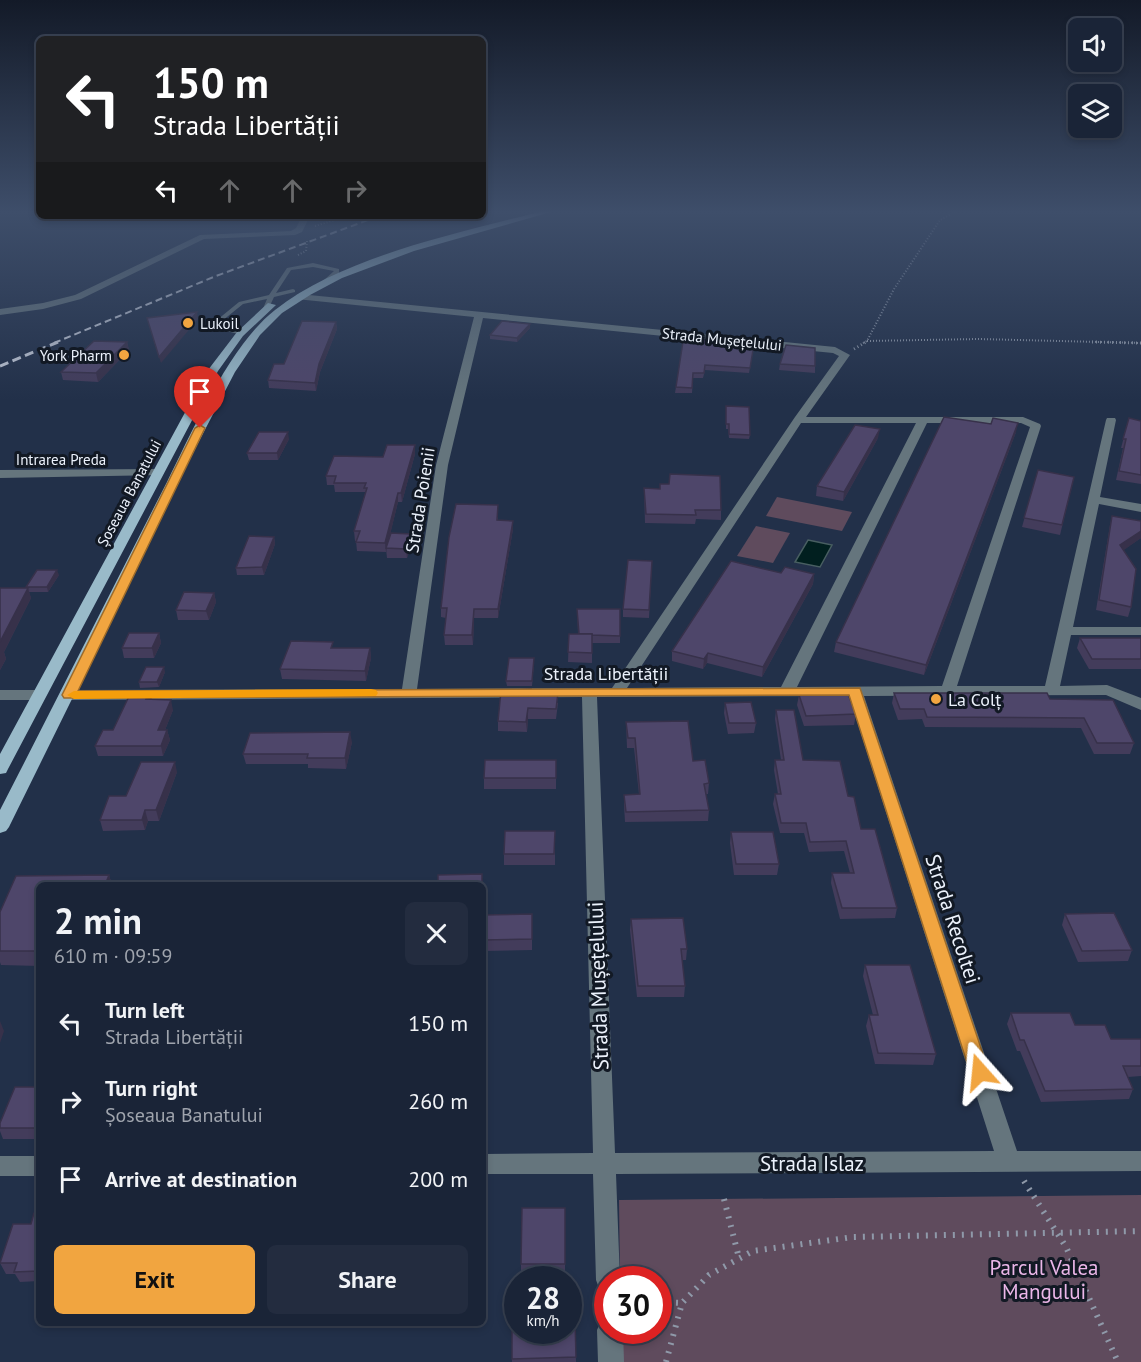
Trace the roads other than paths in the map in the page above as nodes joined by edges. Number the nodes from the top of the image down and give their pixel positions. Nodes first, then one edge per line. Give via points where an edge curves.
1 (126, 274) edge
2 (285, 274) edge
3 (331, 274) edge
4 (350, 274) edge
5 (296, 294) junction
6 (272, 295) junction
7 (265, 311) junction
8 (0, 312) edge
9 (479, 316) junction
10 (240, 334) junction
11 (798, 420) junction
12 (922, 420) junction
13 (1111, 420) dead end
14 (158, 473) junction
15 (0, 474) edge
16 (1094, 499) junction
17 (1141, 508) edge
18 (1065, 631) junction
19 (1141, 631) edge
20 (948, 690) junction
21 (1052, 690) junction
22 (787, 691) junction
23 (855, 691) junction
24 (589, 692) junction
25 (617, 692) junction
26 (409, 693) junction
27 (0, 695) edge
28 (38, 695) junction
29 (69, 695) junction
30 (1141, 705) edge
31 (0, 769) edge
32 (0, 826) edge
33 (1141, 1161) edge
34 (1009, 1162) junction
35 (486, 1164) edge
36 (604, 1164) junction
37 (0, 1166) edge
38 (36, 1166) edge
39 (608, 1266) edge
40 (610, 1344) edge
41 (611, 1362) edge

1 - 8 street via 78,297
2 - 6 lane
3 - 5 main road, Șoseaua Banatului
4 - 5 main road, Șoseaua Banatului
5 - 6 lane
5 - 7 main road, Șoseaua Banatului
5 - 9 street, Strada Mușețelului
5 - 29 main road, Șoseaua Banatului via 239,355
6 - 7 lane
6 - 10 lane via 241,303 219,321 221,328
7 - 10 main road, Șoseaua Banatului
9 - 11 street, Strada Mușețelului via 842,352 845,355
9 - 26 street, Strada Poienii via 442,465
10 - 14 main road, Șoseaua Banatului via 213,370
11 - 12 street
11 - 25 street
12 - 20 street via 1023,420 1036,426
12 - 22 street
13 - 16 street
14 - 15 street, Intrarea Preda
14 - 28 main road, Șoseaua Banatului
16 - 17 street
16 - 18 street
18 - 19 street
18 - 21 street
20 - 21 street, Strada Libertății
20 - 23 street, Strada Libertății
21 - 30 street, Strada Libertății via 1107,690
22 - 23 street, Strada Libertății
22 - 25 street, Strada Libertății
23 - 34 street, Strada Recoltei
24 - 25 street, Strada Libertății
24 - 26 street, Strada Libertății
24 - 36 street, Strada Mușețelului
26 - 29 street, Strada Libertății
27 - 28 street
28 - 31 main road, Șoseaua Banatului
29 - 32 main road, Șoseaua Banatului
33 - 34 street, Strada Islaz
34 - 36 street, Strada Islaz
35 - 36 street, Strada Islaz
36 - 39 street, Strada Mușețelului
37 - 38 street
40 - 41 street

